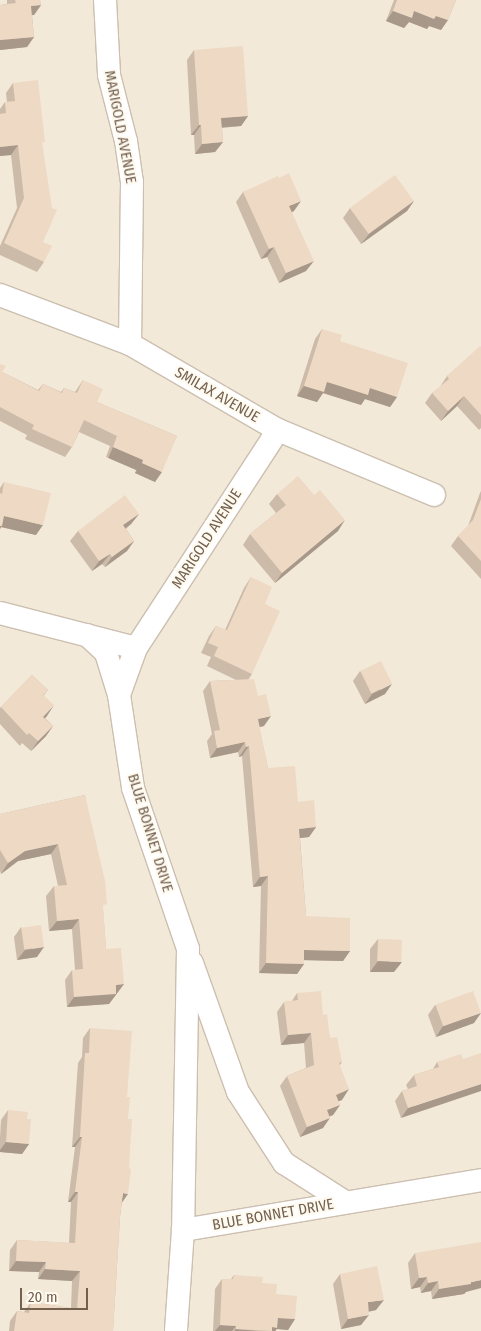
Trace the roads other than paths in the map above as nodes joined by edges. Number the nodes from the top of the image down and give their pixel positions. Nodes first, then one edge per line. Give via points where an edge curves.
1 (105, 0) edge
2 (0, 295) edge
3 (130, 344) junction
4 (278, 430) junction
5 (434, 495) dead end
6 (0, 614) edge
7 (86, 634) junction
8 (136, 648) junction
9 (119, 695) junction
10 (188, 949) junction
11 (481, 1180) edge
12 (345, 1202) junction
13 (183, 1230) junction
14 (176, 1331) edge

1 - 3 street, MARIGOLD AVENUE via 109,75 126,141 132,182
2 - 3 street, SMILAX AVENUE
3 - 4 street, SMILAX AVENUE
4 - 5 street, SMILAX AVENUE
4 - 8 street, MARIGOLD AVENUE
6 - 7 street
7 - 8 street
7 - 9 street via 106,653
8 - 9 street, BLUE BONNET DRIVE
9 - 10 street, BLUE BONNET DRIVE via 133,788
10 - 12 street, BLUE BONNET DRIVE via 238,1092 284,1163
10 - 13 street, BLUE BONNET DRIVE
11 - 12 street, BLUE BONNET DRIVE
12 - 13 street, BLUE BONNET DRIVE
13 - 14 street

